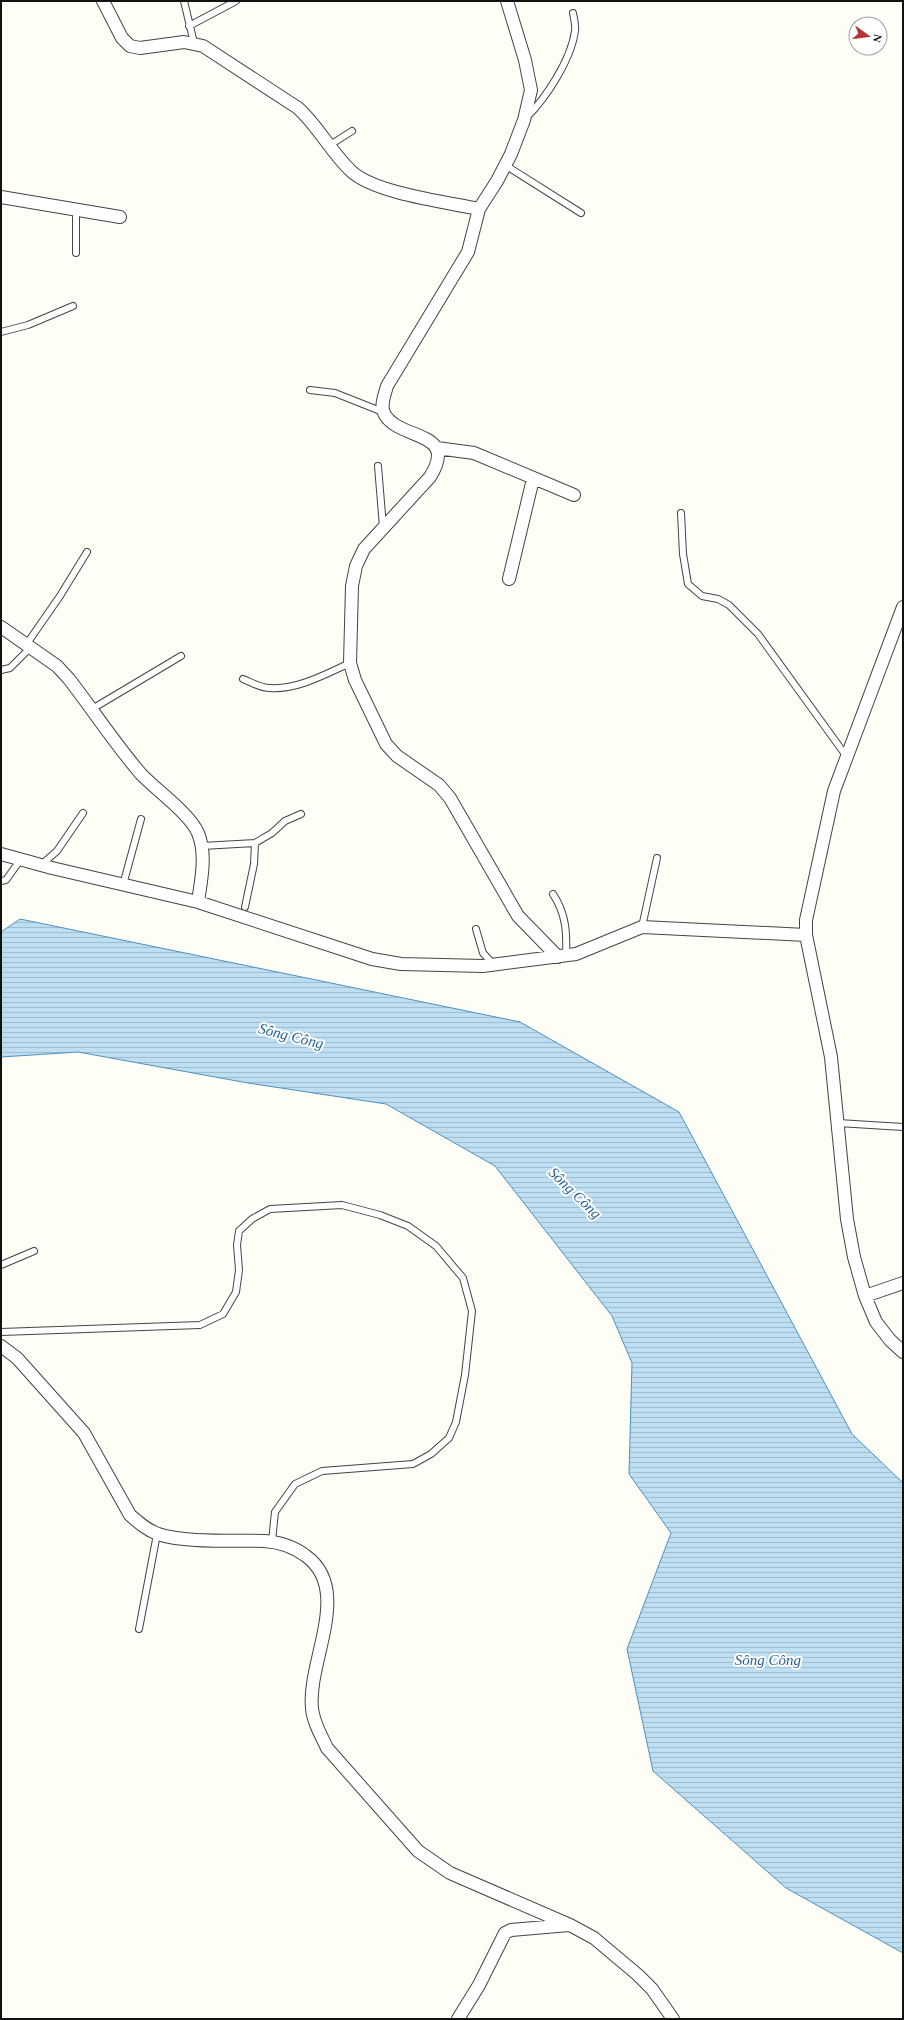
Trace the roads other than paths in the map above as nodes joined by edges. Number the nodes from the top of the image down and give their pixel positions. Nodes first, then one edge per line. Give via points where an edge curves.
1 (103, 1) edge
2 (184, 1) edge
3 (236, 1) edge
4 (507, 1) edge
5 (573, 13) dead end
6 (189, 26) junction
7 (194, 43) junction
8 (524, 120) junction
9 (352, 131) dead end
10 (330, 145) junction
11 (505, 165) junction
12 (3, 201) edge
13 (479, 209) junction
14 (76, 210) junction
15 (582, 212) dead end
16 (120, 217) dead end
17 (76, 253) dead end
18 (73, 306) dead end
19 (1, 332) edge
20 (310, 390) dead end
21 (383, 412) junction
22 (437, 448) junction
23 (378, 466) dead end
24 (533, 479) junction
25 (574, 495) dead end
26 (681, 513) dead end
27 (383, 528) junction
28 (88, 552) dead end
29 (509, 579) dead end
30 (903, 607) edge
31 (1, 627) edge
32 (28, 646) junction
33 (180, 656) dead end
34 (350, 663) junction
35 (1, 670) edge
36 (243, 678) dead end
37 (92, 709) junction
38 (847, 757) junction
39 (83, 813) dead end
40 (301, 814) dead end
41 (141, 819) dead end
42 (255, 843) junction
43 (202, 846) junction
44 (1, 854) edge
45 (657, 858) dead end
46 (21, 859) junction
47 (41, 865) junction
48 (1, 881) edge
49 (123, 885) junction
50 (553, 894) dead end
51 (198, 902) junction
52 (245, 908) dead end
53 (642, 927) junction
54 (476, 929) dead end
55 (806, 935) junction
56 (562, 956) junction
57 (494, 965) junction
58 (838, 1123) junction
59 (903, 1127) edge
60 (34, 1251) dead end
61 (1, 1265) edge
62 (903, 1283) edge
63 (865, 1296) junction
64 (1, 1332) edge
65 (1, 1346) edge
66 (903, 1352) edge
67 (157, 1534) junction
68 (273, 1536) junction
69 (139, 1629) dead end
70 (570, 1925) junction
71 (458, 2019) edge
72 (673, 2019) edge

1 - 7 street via 122,38 130,46 140,48
2 - 6 lane
3 - 6 lane
4 - 8 street via 525,60 531,90
5 - 8 lane via 576,30 572,44 541,103
6 - 7 lane
7 - 10 street via 203,46 298,108
8 - 11 street
9 - 10 lane
10 - 13 street via 350,170 363,181 381,188
11 - 13 street
11 - 15 lane
12 - 14 street
13 - 21 street via 468,252 387,386
14 - 16 street
14 - 17 lane
18 - 19 lane via 28,325
20 - 21 lane via 335,393
21 - 22 street via 390,421 431,442
22 - 24 street via 474,453
22 - 27 street via 439,457 430,477
23 - 27 lane
24 - 25 street
24 - 29 street
26 - 38 lane via 683,554 688,584 702,596 718,599 729,605 758,634
27 - 34 street via 364,549 356,566 352,586
28 - 32 lane
30 - 38 street
31 - 32 street
32 - 35 lane via 10,668
32 - 37 street via 57,666
33 - 37 lane
34 - 36 lane via 292,686 257,686
34 - 56 street via 355,680 386,744 397,756 439,785 450,798 518,916
37 - 43 street via 140,772 189,820 198,832
38 - 55 street via 827,816 806,920
39 - 47 lane via 57,851
40 - 42 lane via 285,821 272,834
41 - 49 lane
42 - 43 lane
42 - 52 lane via 254,864
43 - 51 street
44 - 46 street
45 - 53 lane
46 - 47 street
46 - 48 lane via 6,880
47 - 49 street
49 - 51 street
50 - 56 lane via 566,920
51 - 57 street via 386,962 469,967
53 - 55 street
53 - 56 street via 588,950
54 - 57 lane via 483,953
55 - 58 street via 828,1036
56 - 57 street
58 - 59 lane
58 - 63 street via 847,1219
60 - 61 lane
62 - 63 street
63 - 66 street via 876,1322
64 - 68 lane via 200,1325 223,1314 236,1292 239,1270 237,1245 240,1231 252,1219 270,1209 342,1205 408,1226 436,1246 463,1278 472,1311 465,1375 456,1422 449,1438 431,1454 413,1464 322,1471 295,1484 275,1512
65 - 67 street via 17,1358 84,1433 130,1515 141,1526
67 - 68 street via 174,1538
67 - 69 lane
68 - 70 street via 312,1560 324,1577 326,1618 312,1688 312,1709 327,1748 418,1851 434,1864 450,1874
70 - 71 street via 511,1930 505,1933
70 - 72 street via 594,1938 638,1975 652,1989

